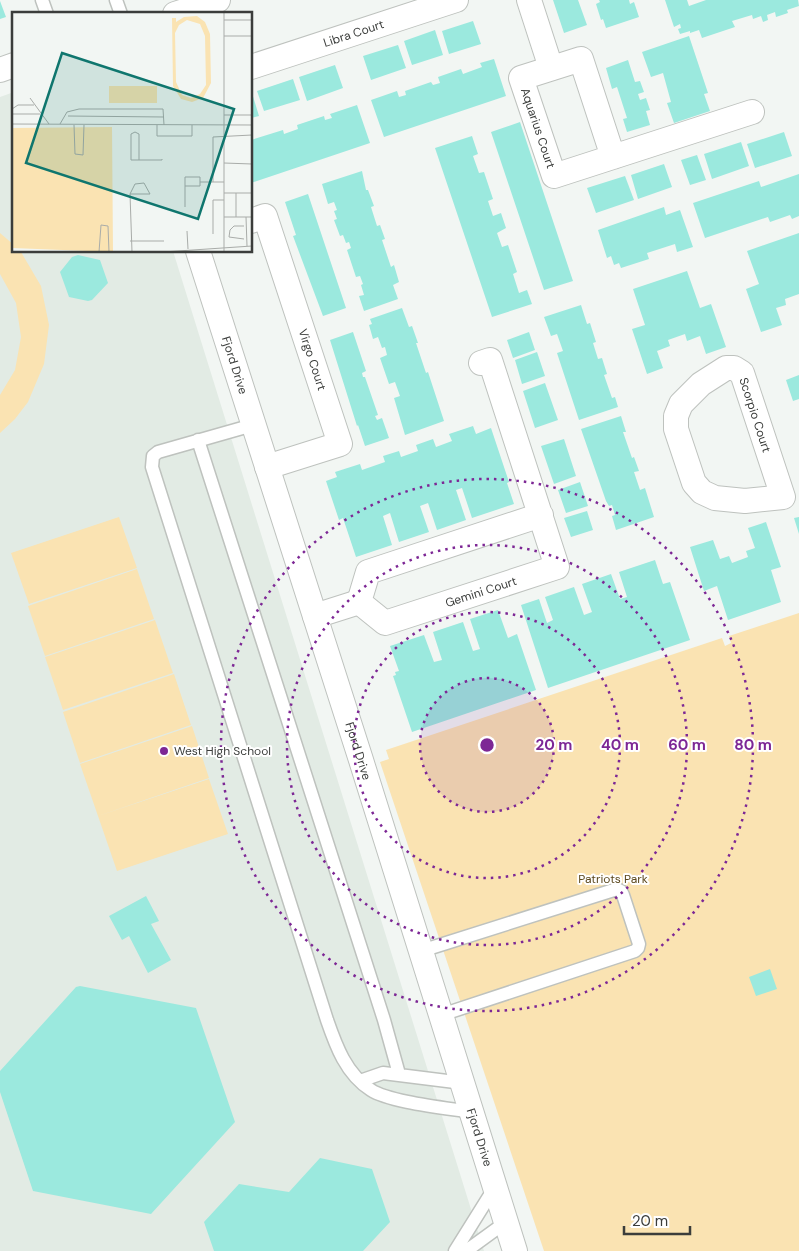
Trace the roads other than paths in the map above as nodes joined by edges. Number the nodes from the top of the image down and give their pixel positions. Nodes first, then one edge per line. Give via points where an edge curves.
1 (42, 0) edge
2 (116, 0) edge
3 (218, 0) edge
4 (456, 0) edge
5 (529, 0) edge
6 (188, 9) edge
7 (46, 12) edge
8 (120, 12) edge
9 (12, 66) edge
10 (252, 67) edge
11 (552, 68) junction
12 (0, 70) edge
13 (752, 112) dead end
14 (613, 157) junction
15 (252, 221) edge
16 (198, 252) edge
17 (481, 363) dead end
18 (253, 424) junction
19 (198, 440) junction
20 (267, 467) junction
21 (791, 495) edge
22 (541, 515) junction
23 (359, 602) junction
24 (315, 616) junction
25 (421, 951) junction
26 (441, 1015) junction
27 (399, 1074) junction
28 (360, 1081) junction
29 (463, 1083) junction
30 (471, 1112) junction
31 (495, 1187) junction
32 (506, 1222) junction
33 (455, 1251) edge
34 (466, 1251) edge
35 (515, 1251) edge

1 - 7 lane
2 - 8 lane
3 - 6 street
4 - 10 street, Libra Court
5 - 11 street
9 - 12 street
11 - 14 street, Aquarius Court via 581,59
11 - 14 street, Aquarius Court via 521,78 554,176
13 - 14 street, Aquarius Court
15 - 20 street, Virgo Court via 265,216 340,444
16 - 18 street, Fjord Drive
17 - 22 street, Gemini Court via 490,360
18 - 19 lane
18 - 20 street, Fjord Drive
19 - 27 lane
19 - 28 lane via 158,452 153,456 152,467 338,1050
20 - 24 street, Fjord Drive
21 - 21 street, Scorpio Court via 742,373 726,368 681,404 676,416 676,429 694,483 702,492 715,498 745,500
22 - 23 street via 368,572
22 - 23 street, Gemini Court via 557,567 384,623
23 - 24 street
24 - 25 street, Fjord Drive
25 - 26 street, Fjord Drive
25 - 26 lane via 617,889 626,903 638,944 634,951
26 - 29 street, Fjord Drive
27 - 28 lane via 383,1073
27 - 29 lane
28 - 30 lane via 381,1095
29 - 30 street, Fjord Drive
30 - 31 street, Fjord Drive
31 - 32 street, Fjord Drive
31 - 33 lane
32 - 34 lane
32 - 35 street, Fjord Drive

